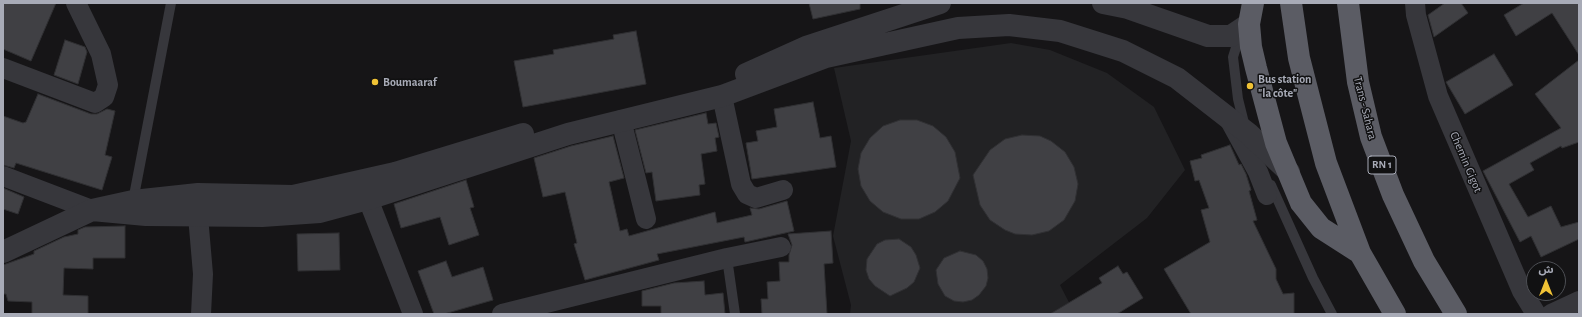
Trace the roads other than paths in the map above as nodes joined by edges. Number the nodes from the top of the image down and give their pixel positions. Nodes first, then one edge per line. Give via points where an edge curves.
1 (76, 3) edge
2 (171, 3) edge
3 (940, 3) edge
4 (1103, 3) edge
5 (1253, 3) edge
6 (1291, 3) edge
7 (1348, 3) edge
8 (1415, 3) edge
9 (1248, 14) edge
10 (3, 68) edge
11 (722, 96) junction
12 (1228, 117) junction
13 (621, 120) junction
14 (1249, 134) junction
15 (1289, 172) junction
16 (3, 176) edge
17 (783, 190) dead end
18 (1267, 195) dead end
19 (368, 199) junction
20 (133, 201) junction
21 (92, 210) junction
22 (198, 216) junction
23 (646, 219) dead end
24 (781, 247) dead end
25 (3, 252) edge
26 (1360, 253) junction
27 (727, 258) junction
28 (1579, 301) edge
29 (548, 308) edge
30 (201, 314) edge
31 (413, 314) edge
32 (502, 314) edge
33 (735, 314) edge
34 (1332, 314) edge
35 (1395, 314) edge
36 (1456, 314) edge
37 (1536, 314) edge
38 (1551, 314) edge

1 - 10 street via 101,54 108,85 104,97 95,103
2 - 20 lane
3 - 20 street via 806,47 743,75 702,88 588,115 395,173 293,196 198,194
4 - 9 street via 1128,8 1208,36 1231,36
5 - 9 highway
6 - 26 highway via 1299,58 1326,163
7 - 36 highway, Trans - Sahara / RN 1 via 1358,82 1371,136 1393,195 1424,261
8 - 37 street, Chemin Gigot via 1438,96 1522,291
9 - 14 lane via 1233,57 1238,99
9 - 15 highway via 1251,48 1256,68 1276,143
11 - 12 street via 826,57 958,28 1009,25 1060,31 1123,51 1177,78
11 - 13 street
11 - 17 street via 741,184 747,194 756,198
12 - 14 street
12 - 18 street via 1258,172
13 - 19 street via 568,134
13 - 23 street
14 - 15 street
14 - 34 lane via 1313,278
15 - 26 highway via 1302,203 1321,228
16 - 21 street
19 - 22 street via 320,212 262,216
19 - 31 street
20 - 21 street
21 - 22 street
21 - 25 street
22 - 30 street via 203,274
24 - 27 street
26 - 35 highway
27 - 29 street
27 - 33 lane
28 - 38 street
29 - 32 street

